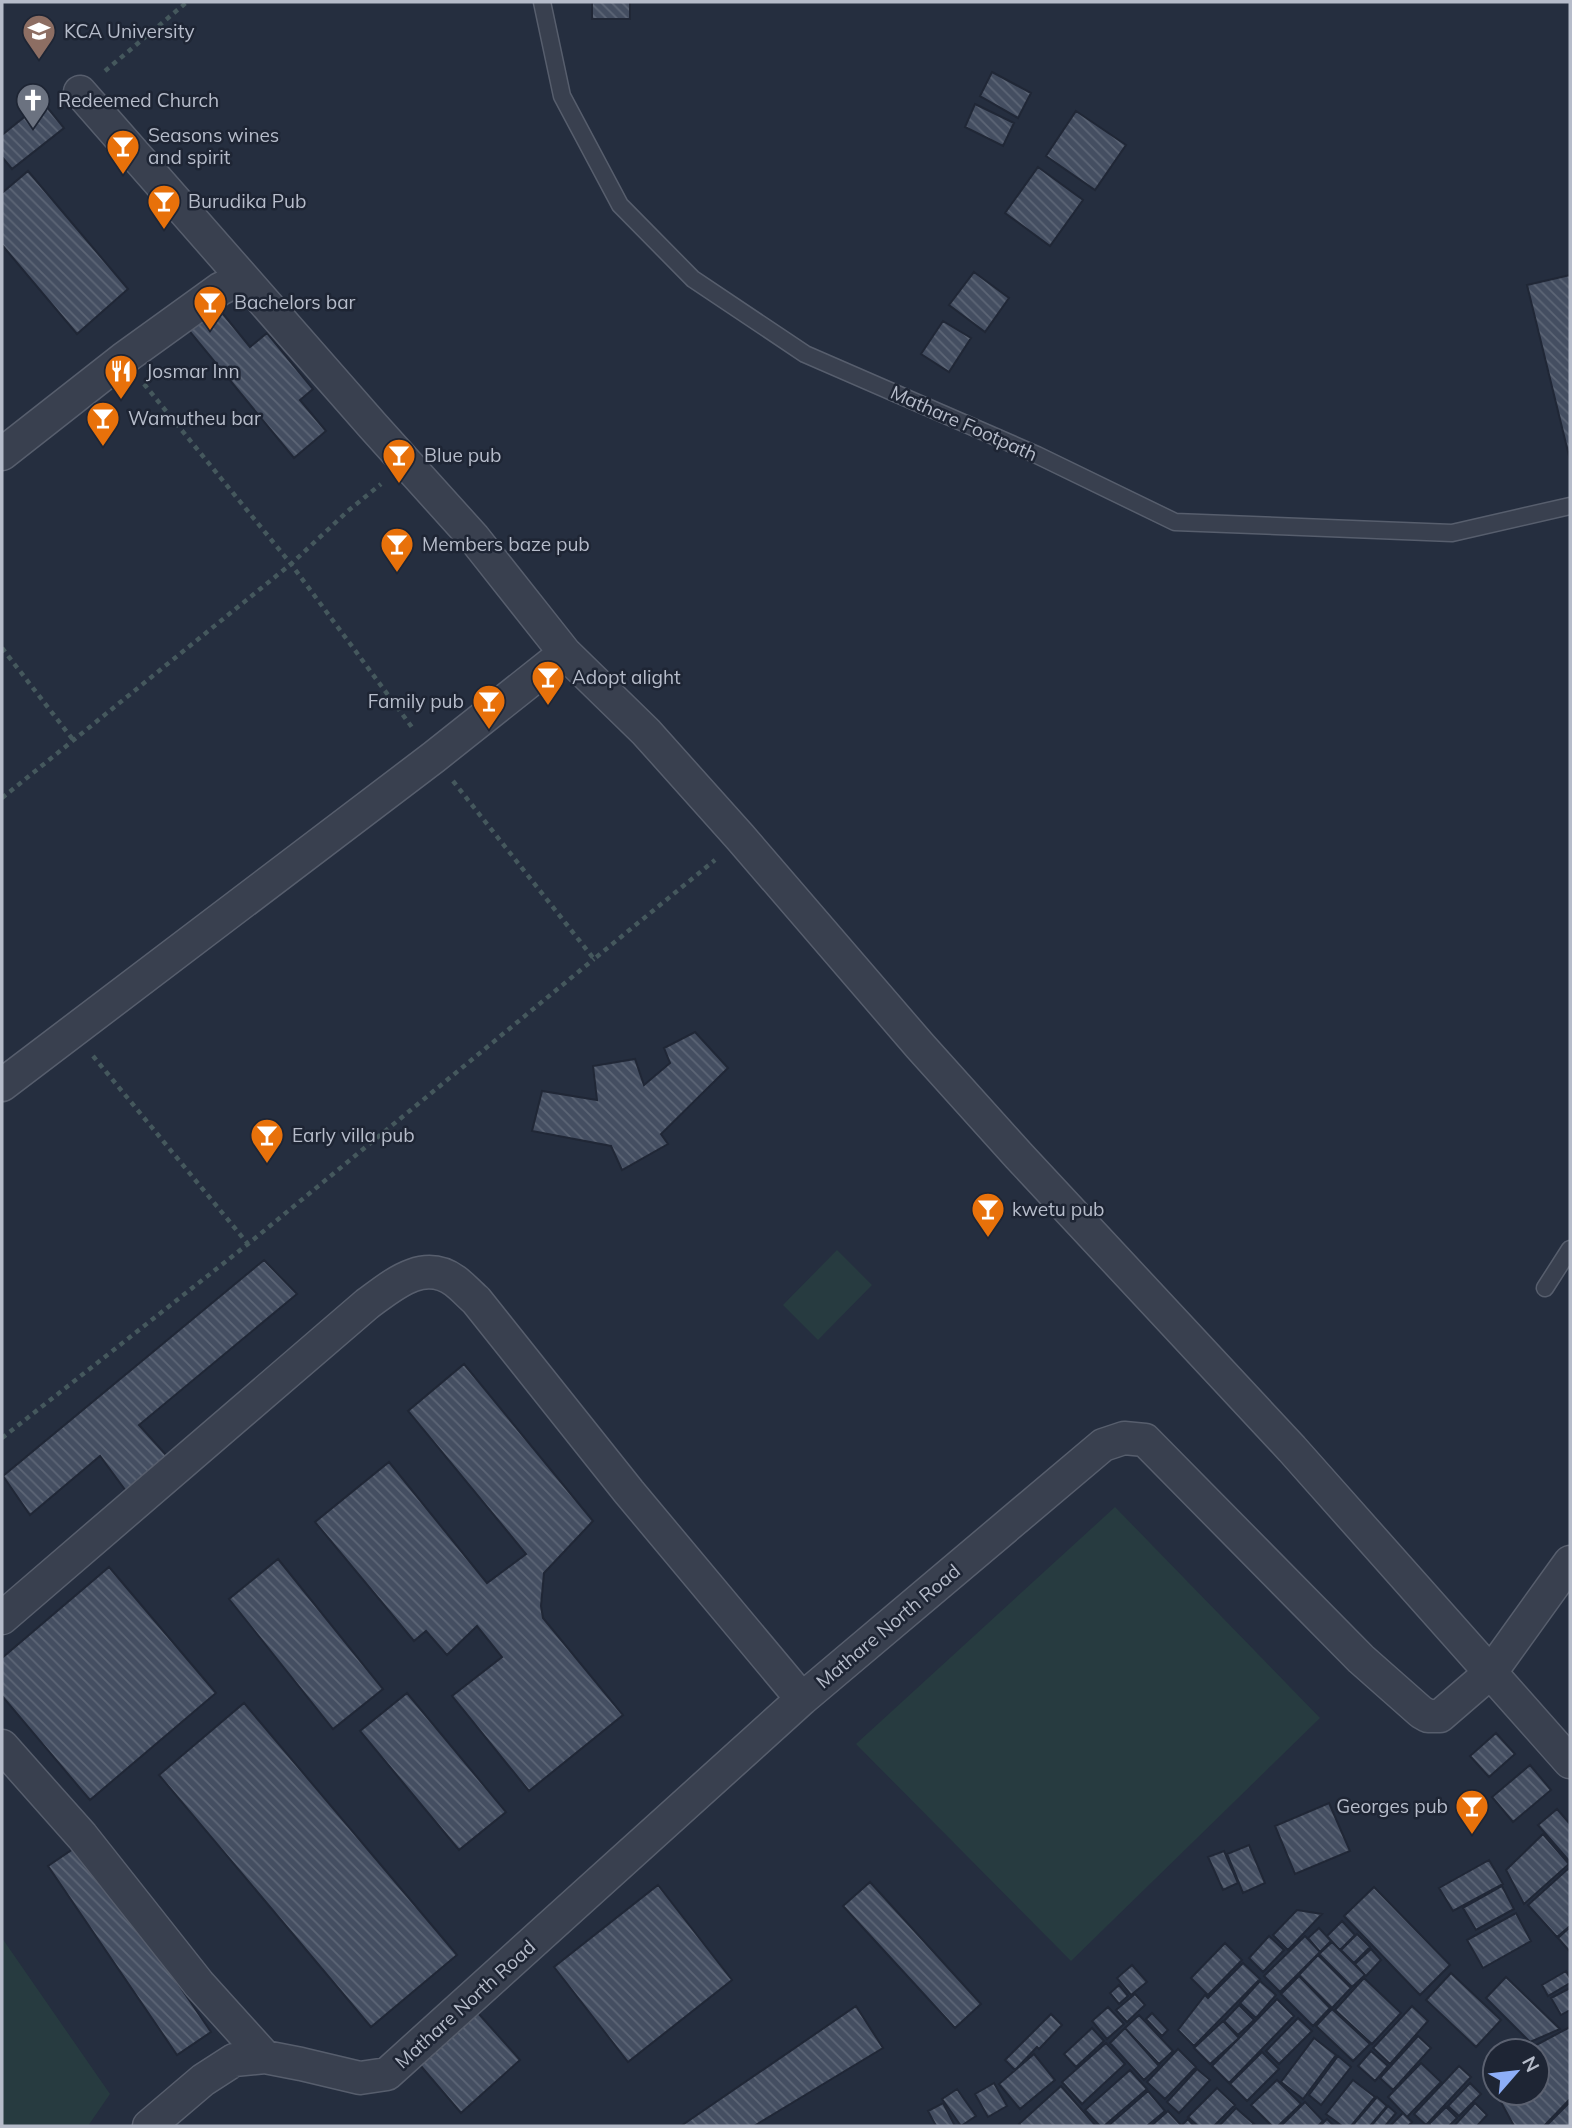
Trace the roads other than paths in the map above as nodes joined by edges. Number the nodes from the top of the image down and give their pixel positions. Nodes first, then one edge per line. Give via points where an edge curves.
1 (542, 2) edge
2 (80, 92) road end
3 (242, 278) junction
4 (2, 454) edge
5 (1570, 506) edge
6 (565, 653) junction
7 (2, 1085) edge
8 (1570, 1249) edge
9 (1545, 1289) dead end
10 (1570, 1562) edge
11 (2, 1618) edge
12 (1490, 1672) junction
13 (802, 1699) junction
14 (2, 1746) edge
15 (1570, 1762) edge
16 (265, 2057) junction
17 (149, 2126) edge

1 - 5 lane, Mathare Footpath via 562,96 620,205 693,279 805,354 1037,455 1175,522 1452,534
2 - 3 street
3 - 4 street via 123,359
3 - 6 street via 474,538
6 - 7 street
6 - 12 street via 646,732 920,1046 1292,1449
8 - 9 lane
10 - 12 street, Mathare North Road
11 - 13 street via 367,1304 414,1273 435,1273 454,1280 476,1300
12 - 13 street, Mathare North Road via 1440,1716 1421,1712 1362,1659 1145,1440 1124,1438 1103,1445
12 - 15 street
13 - 16 street, Mathare North Road via 387,2074 360,2078
14 - 16 street
16 - 17 street, Mathare North Road via 234,2060

